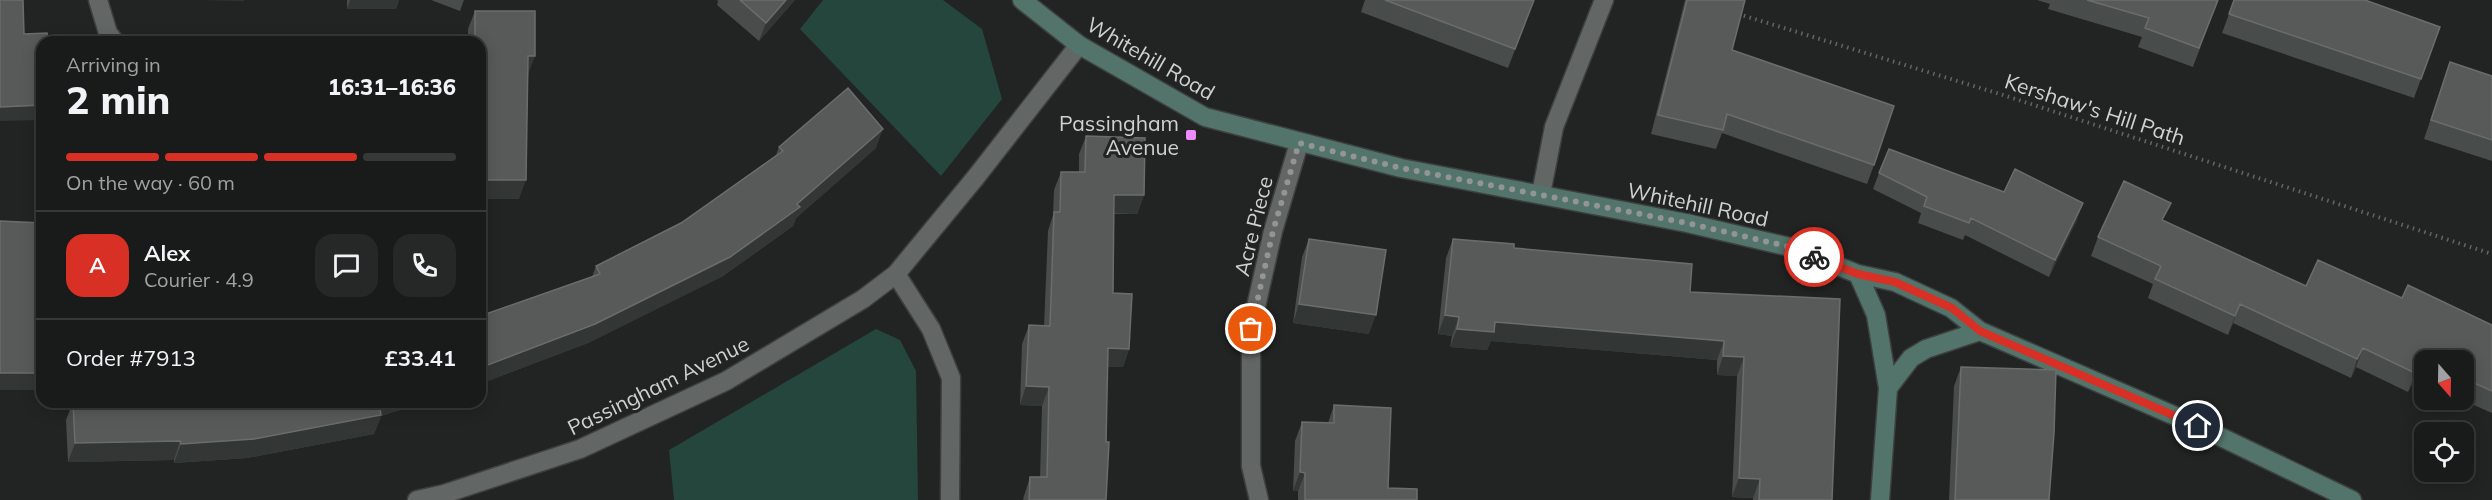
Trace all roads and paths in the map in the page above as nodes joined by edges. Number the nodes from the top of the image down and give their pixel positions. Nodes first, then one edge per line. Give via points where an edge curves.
1 (98, 0) edge
2 (1022, 0) edge
3 (1604, 0) edge
4 (1728, 11) edge
5 (110, 36) edge
6 (1079, 45) junction
7 (1299, 143) junction
8 (1541, 194) junction
9 (2492, 254) edge
10 (896, 274) junction
11 (1858, 274) junction
12 (1980, 331) junction
13 (1888, 388) junction
14 (417, 500) edge
15 (950, 500) edge
16 (1259, 500) edge
17 (1880, 500) edge
18 (2352, 500) edge

1 - 5 street
2 - 6 street, Whitehill Road
3 - 8 street via 1554,127
4 - 9 path, Kershaw's Hill Path via 2000,94
6 - 7 street, Whitehill Road via 1205,117
6 - 10 street, Passingham Avenue
7 - 8 street, Whitehill Road via 1401,168
7 - 16 street, Acre Piece via 1273,231 1251,329 1251,465
8 - 11 street, Whitehill Road via 1790,247
10 - 14 street, Passingham Avenue via 863,299 716,386 580,449
10 - 15 street via 932,329 951,378
11 - 12 street, Whitehill Road via 1895,282 1952,308
11 - 13 street via 1876,315
12 - 13 street via 1911,358
12 - 18 street, Whitehill Road via 2198,426
13 - 17 street

